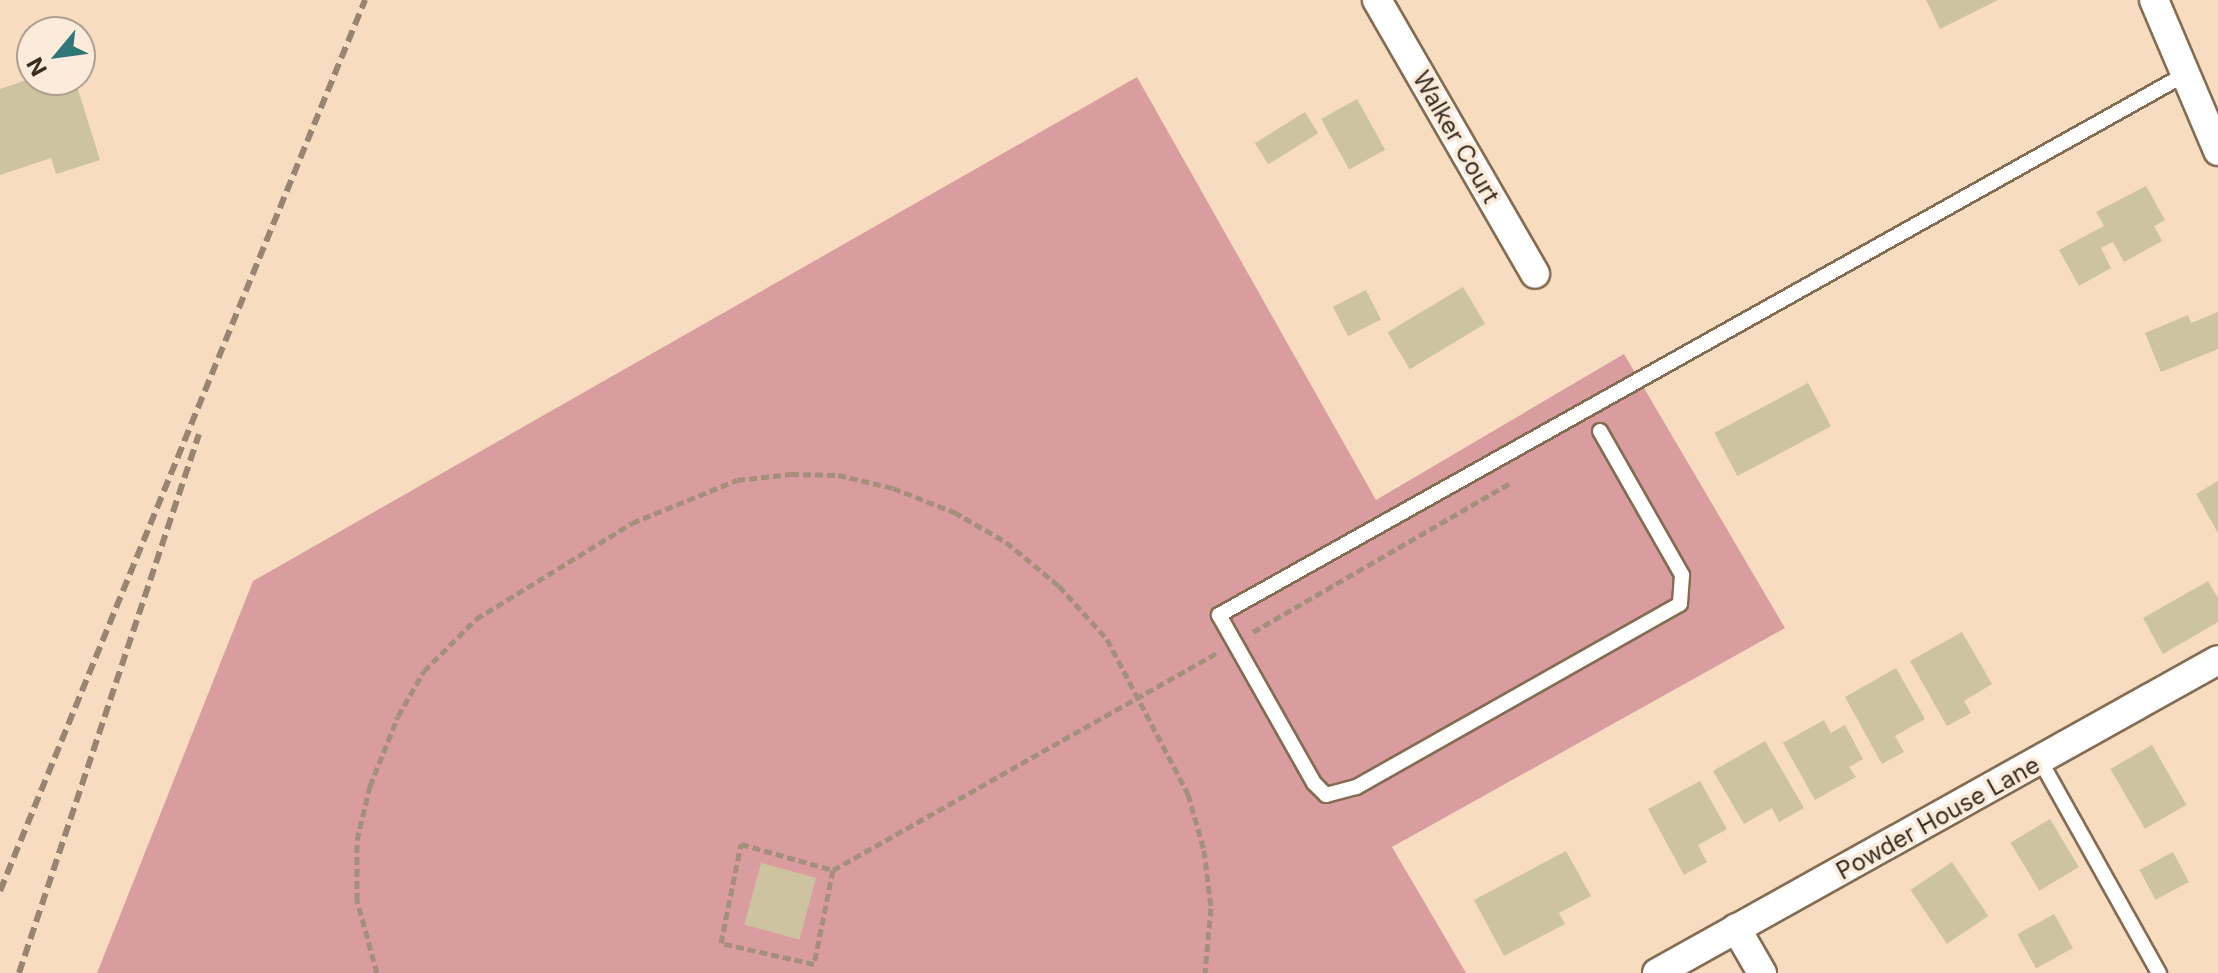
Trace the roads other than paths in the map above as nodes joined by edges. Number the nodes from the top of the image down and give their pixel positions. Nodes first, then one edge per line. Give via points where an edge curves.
1 (1377, 0) edge
2 (2154, 0) edge
3 (2186, 74) junction
4 (2218, 151) edge
5 (1535, 274) dead end
6 (1600, 431) dead end
7 (2218, 660) edge
8 (2041, 762) junction
9 (1736, 928) junction
10 (1657, 973) edge
11 (1762, 973) edge
12 (2159, 973) edge

1 - 5 street, Walker Court
2 - 3 street
3 - 4 street
3 - 6 lane via 1219,615 1314,783 1326,795 1338,794 1672,610 1684,596 1682,575
7 - 8 street, Powder House Lane
8 - 9 street, Powder House Lane
8 - 12 lane
9 - 10 street, Powder House Lane
9 - 11 street

